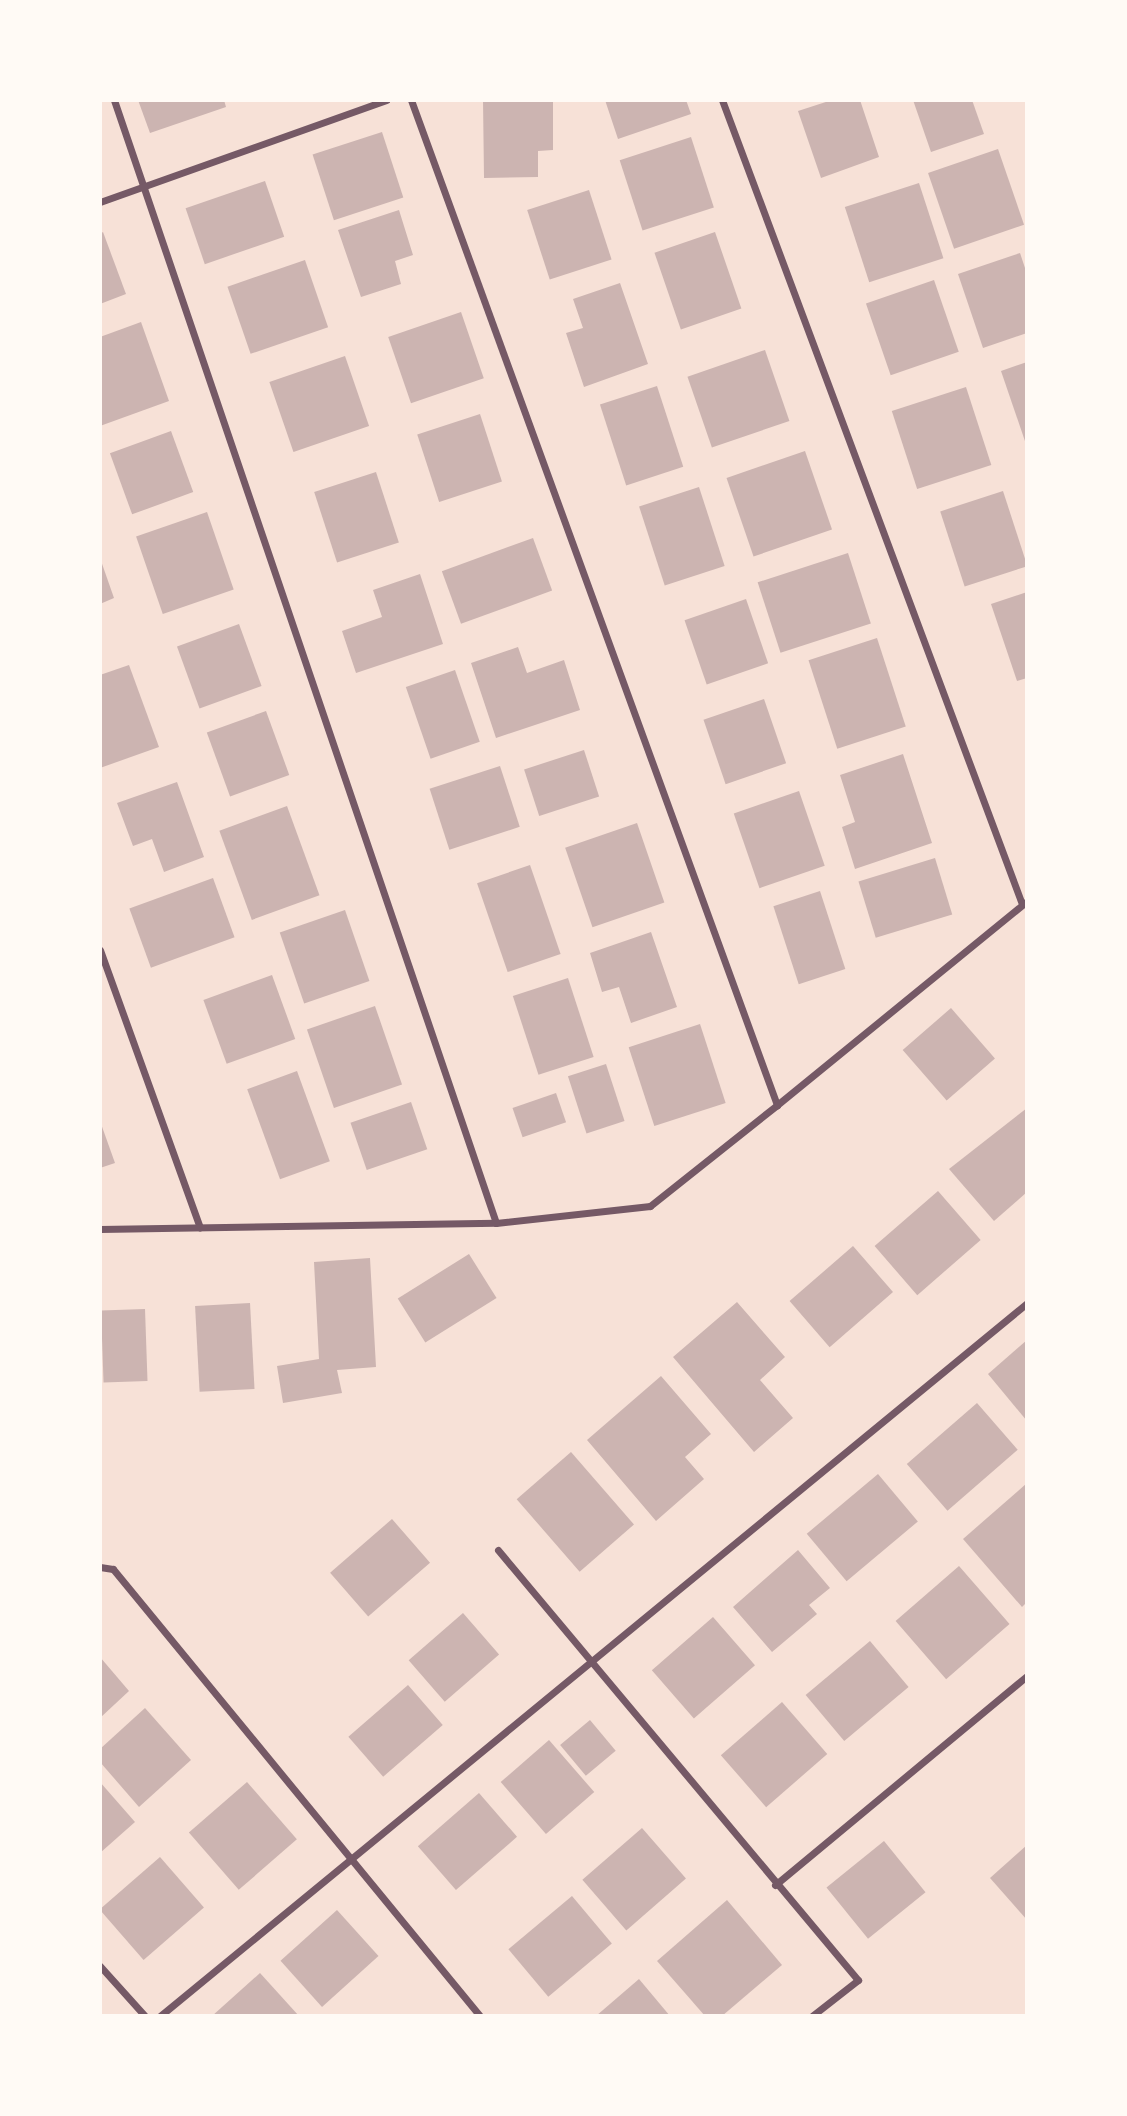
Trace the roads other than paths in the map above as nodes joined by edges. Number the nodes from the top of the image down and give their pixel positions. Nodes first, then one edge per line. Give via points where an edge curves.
1 (114, 100) edge
2 (386, 100) edge
3 (411, 100) edge
4 (722, 100) edge
5 (146, 186) junction
6 (100, 202) edge
7 (1025, 902) edge
8 (100, 950) edge
9 (777, 1105) junction
10 (496, 1223) junction
11 (201, 1228) junction
12 (100, 1229) edge
13 (1027, 1303) edge
14 (498, 1550) dead end
15 (100, 1567) edge
16 (590, 1661) junction
17 (1027, 1676) edge
18 (351, 1859) junction
19 (775, 1885) junction
20 (100, 1966) edge
21 (145, 2016) edge
22 (160, 2016) edge
23 (480, 2016) edge
24 (812, 2016) edge

1 - 5 street
2 - 5 street
3 - 9 street
4 - 7 street
5 - 6 street
5 - 10 street
7 - 9 street
8 - 11 street
9 - 10 street via 650,1206
10 - 11 street
11 - 12 street
13 - 16 street
14 - 16 street
15 - 18 street via 113,1569
16 - 18 street
16 - 19 street
17 - 19 street
18 - 22 street
18 - 23 street
19 - 24 street via 858,1979
20 - 21 street

